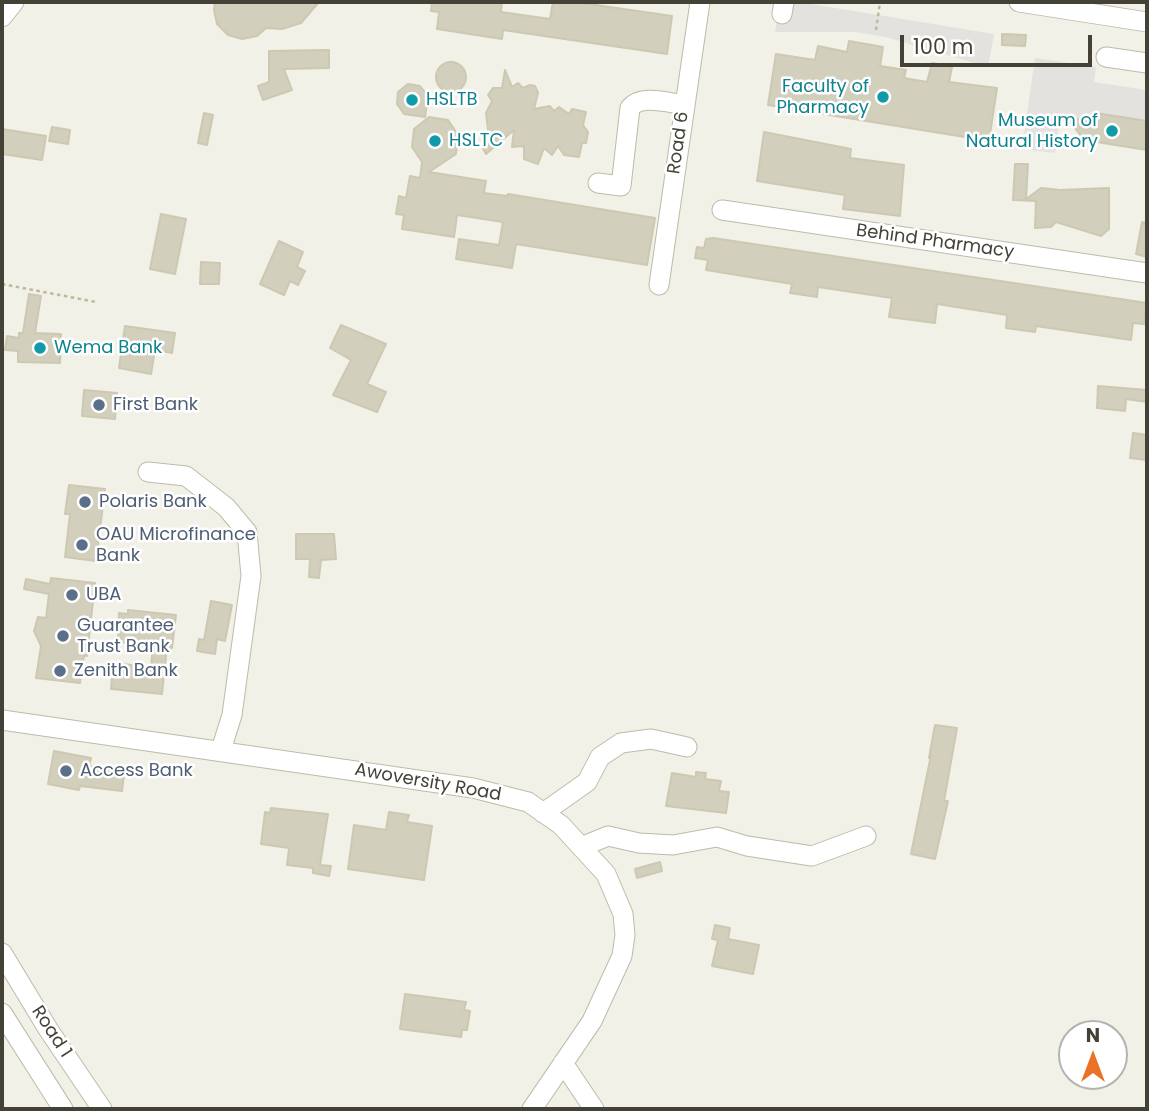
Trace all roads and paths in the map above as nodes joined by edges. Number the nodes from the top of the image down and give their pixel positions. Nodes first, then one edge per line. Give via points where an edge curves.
1 (14, 2) edge
2 (700, 2) edge
3 (880, 2) edge
4 (1019, 2) edge
5 (1047, 4) edge
6 (2, 17) edge
7 (1147, 22) edge
8 (876, 30) dead end
9 (1106, 57) dead end
10 (1147, 63) edge
11 (685, 105) junction
12 (598, 183) dead end
13 (722, 210) dead end
14 (1147, 273) edge
15 (2, 284) edge
16 (659, 285) dead end
17 (96, 302) dead end
18 (148, 472) dead end
19 (2, 720) edge
20 (687, 747) dead end
21 (221, 750) junction
22 (543, 813) junction
23 (866, 836) dead end
24 (581, 847) junction
25 (2, 953) edge
26 (2, 1013) edge
27 (564, 1063) junction
28 (63, 1109) edge
29 (102, 1109) edge
30 (532, 1109) edge
31 (593, 1109) edge

1 - 6 street
2 - 11 street, Road 6
3 - 8 path
4 - 5 street
5 - 7 street
9 - 10 street
11 - 12 street via 635,102 630,108 621,186
11 - 16 street, Road 6
13 - 14 street, Behind Pharmacy
15 - 17 path
18 - 21 street via 186,476 226,507 247,532 251,576 232,715
19 - 21 street, Awoversity Road
20 - 22 street via 652,739 621,743 600,757 587,782
21 - 22 street, Awoversity Road via 473,788 528,802
22 - 24 street, Awoversity Road
23 - 24 street via 812,856 717,837 673,845 608,836
24 - 27 street, Awoversity Road via 606,874 623,914 625,935 622,956 592,1021
25 - 29 street, Road 1
26 - 28 street, Road 1
27 - 30 street, Awoversity Road
27 - 31 street

